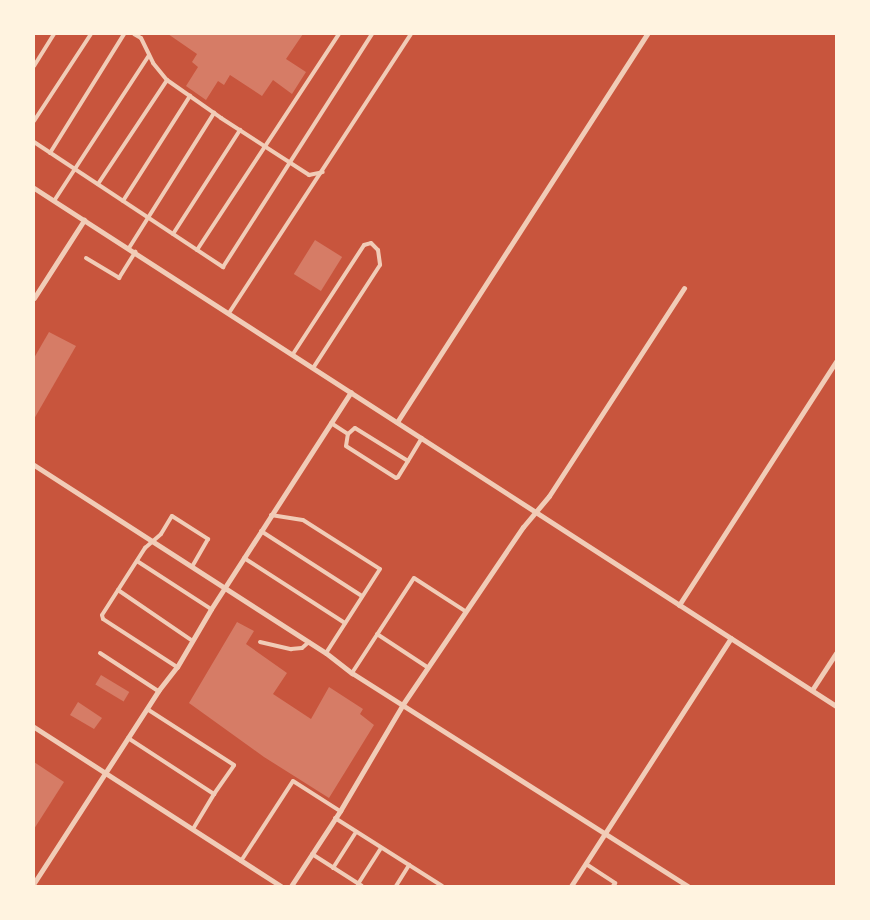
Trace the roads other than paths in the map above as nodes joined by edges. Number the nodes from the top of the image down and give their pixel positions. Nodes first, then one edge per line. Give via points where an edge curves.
1 (54, 34) edge
2 (91, 34) edge
3 (124, 34) edge
4 (134, 34) edge
5 (338, 34) edge
6 (372, 34) edge
7 (411, 34) edge
8 (647, 34) edge
9 (149, 55) junction
10 (34, 66) edge
11 (167, 80) junction
12 (190, 96) junction
13 (214, 113) junction
14 (34, 121) edge
15 (240, 130) junction
16 (34, 142) edge
17 (264, 146) junction
18 (50, 153) junction
19 (291, 163) junction
20 (74, 169) junction
21 (323, 172) junction
22 (98, 184) junction
23 (34, 188) edge
24 (54, 201) junction
25 (123, 201) junction
26 (149, 218) junction
27 (84, 220) junction
28 (173, 234) junction
29 (128, 248) junction
30 (197, 250) junction
31 (135, 252) junction
32 (86, 258) dead end
33 (684, 288) dead end
34 (34, 298) edge
35 (229, 313) junction
36 (293, 354) junction
37 (836, 361) edge
38 (314, 368) junction
39 (351, 392) junction
40 (397, 422) junction
41 (331, 423) junction
42 (348, 434) junction
43 (422, 438) junction
44 (408, 461) junction
45 (34, 465) edge
46 (536, 512) junction
47 (271, 515) junction
48 (261, 531) junction
49 (152, 542) junction
50 (244, 558) junction
51 (137, 561) junction
52 (192, 567) junction
53 (224, 588) junction
54 (118, 590) junction
55 (362, 596) junction
56 (679, 605) junction
57 (210, 609) junction
58 (465, 611) junction
59 (345, 623) junction
60 (376, 634) junction
61 (730, 638) junction
62 (191, 640) junction
63 (260, 642) dead end
64 (309, 642) junction
65 (100, 653) dead end
66 (326, 653) junction
67 (836, 653) edge
68 (178, 667) junction
69 (428, 667) junction
70 (352, 673) junction
71 (812, 690) junction
72 (158, 691) junction
73 (403, 704) junction
74 (836, 706) edge
75 (147, 709) junction
76 (34, 727) edge
77 (128, 738) junction
78 (105, 773) junction
79 (214, 794) junction
80 (340, 811) junction
81 (335, 818) junction
82 (192, 830) junction
83 (356, 832) junction
84 (606, 833) junction
85 (381, 848) junction
86 (312, 854) junction
87 (242, 861) junction
88 (586, 864) junction
89 (409, 865) junction
90 (333, 868) junction
91 (432, 880) junction
92 (34, 883) edge
93 (360, 885) edge
94 (614, 885) edge
95 (281, 886) edge
96 (291, 886) edge
97 (396, 886) edge
98 (429, 886) edge
99 (442, 886) edge
100 (571, 886) edge
101 (619, 886) edge
102 (688, 886) edge

1 - 10 lane
2 - 14 lane
3 - 18 lane
4 - 9 lane via 141,38
5 - 17 lane
6 - 19 lane
7 - 21 lane
8 - 40 street
9 - 11 lane
9 - 20 lane
11 - 12 lane
11 - 22 lane
12 - 13 lane
12 - 25 lane
13 - 15 lane
13 - 26 lane
15 - 17 lane
15 - 28 lane
16 - 18 lane
17 - 19 lane
17 - 30 lane
18 - 20 lane
19 - 21 lane via 309,175
19 - 30 lane via 224,267
20 - 22 lane
20 - 24 lane
21 - 35 lane
22 - 25 lane
23 - 24 street
24 - 27 street
25 - 26 lane
26 - 28 lane
26 - 29 lane
27 - 29 street
27 - 34 street
28 - 30 lane
29 - 31 street
31 - 32 lane via 119,278
31 - 35 street
33 - 46 street
35 - 36 street
36 - 38 street
36 - 38 lane via 364,245 371,243 378,250 380,265
37 - 56 street
38 - 39 street
39 - 40 street
39 - 41 street
40 - 43 street
41 - 42 lane
41 - 47 street
42 - 44 lane via 358,428
42 - 44 lane via 346,446 396,478
43 - 44 lane
43 - 46 street
45 - 49 street
46 - 56 street
46 - 58 street
47 - 48 street
47 - 55 lane via 303,520 380,568
48 - 50 street
48 - 55 lane
49 - 51 lane
49 - 52 street
49 - 52 lane via 174,516 208,539
50 - 53 street
50 - 59 lane
51 - 54 lane
51 - 57 lane
52 - 53 street
53 - 57 street
53 - 64 street
54 - 62 lane
54 - 68 lane via 102,615 103,619
55 - 59 lane
56 - 61 street
57 - 62 street
58 - 60 lane via 414,578
58 - 69 street
59 - 66 lane
60 - 69 lane
60 - 70 lane
61 - 71 street
61 - 84 street
62 - 68 street
63 - 64 lane via 291,649 302,648
64 - 66 street
65 - 72 lane
66 - 70 street
67 - 71 street
68 - 72 street
69 - 73 street
70 - 73 street
71 - 74 street
72 - 75 street
73 - 80 street
73 - 84 street
75 - 77 street
75 - 79 lane via 234,765
76 - 78 street
77 - 78 street
77 - 79 lane
78 - 82 street
78 - 92 street
79 - 82 lane
80 - 81 street
80 - 87 lane via 293,781
81 - 83 lane
81 - 86 street
82 - 87 street
83 - 85 lane
83 - 90 lane
84 - 88 street
84 - 102 street
85 - 89 lane
85 - 93 lane
86 - 90 lane
86 - 96 street
87 - 95 street
88 - 94 lane
88 - 100 street
89 - 91 lane
89 - 97 lane
90 - 93 lane
91 - 98 lane
91 - 99 lane
94 - 101 lane

